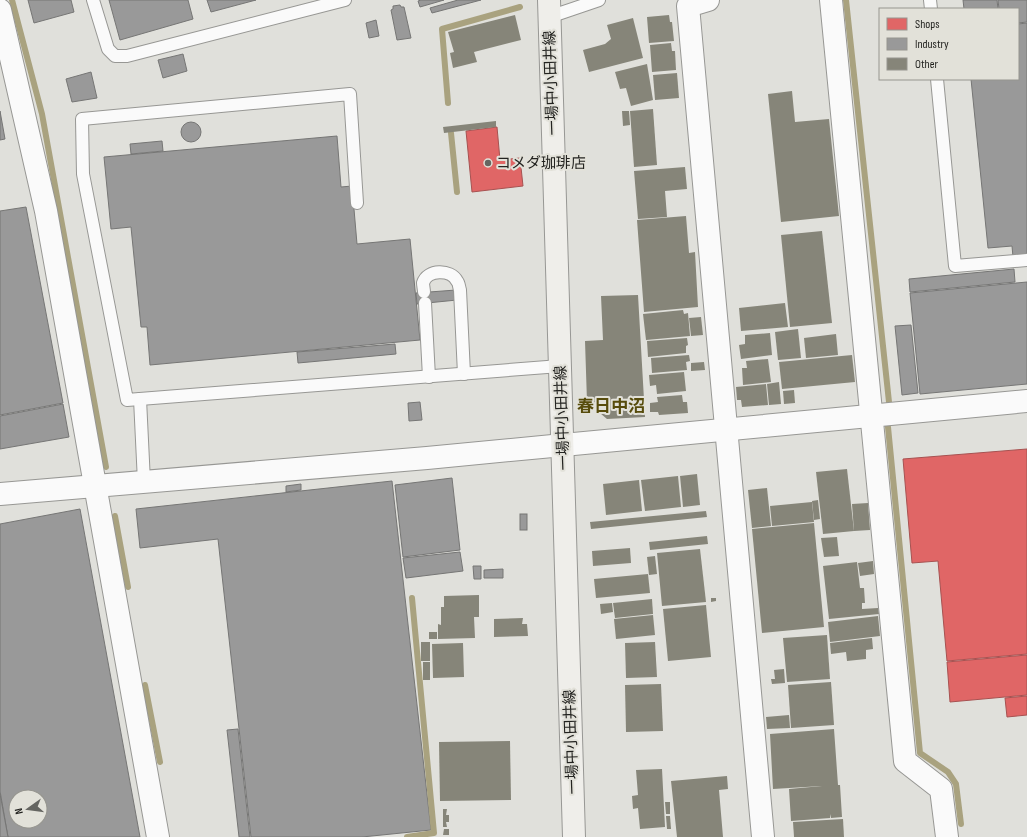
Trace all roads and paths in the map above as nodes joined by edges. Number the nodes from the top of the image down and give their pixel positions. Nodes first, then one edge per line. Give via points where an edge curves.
1 (93, 0) edge
2 (345, 0) edge
3 (599, 0) edge
4 (708, 0) edge
5 (831, 0) edge
6 (549, 8) edge
7 (0, 10) edge
8 (937, 80) edge
9 (357, 203) dead end
10 (1027, 260) edge
11 (560, 366) junction
12 (464, 374) junction
13 (429, 377) junction
14 (140, 399) junction
15 (1027, 401) edge
16 (872, 416) junction
17 (726, 429) junction
18 (563, 445) junction
19 (144, 482) junction
20 (94, 486) junction
21 (0, 494) edge
22 (158, 837) edge
23 (574, 837) edge
24 (763, 837) edge
25 (946, 837) edge

1 - 2 lane via 108,49 115,56 127,56
3 - 6 lane
4 - 17 street via 688,6
5 - 16 street
6 - 11 main road, 一場中小田井線
7 - 20 street via 46,211
8 - 10 lane via 955,266
9 - 14 lane via 350,94 82,118 83,174 127,400
11 - 12 lane
11 - 18 main road, 一場中小田井線
12 - 13 lane
12 - 13 lane via 460,290 457,280 442,272 427,276 423,283
13 - 14 lane
14 - 19 lane
15 - 16 street
16 - 17 street
16 - 25 street via 906,761 941,789
17 - 18 street
17 - 24 street
18 - 19 street
18 - 23 main road, 一場中小田井線
19 - 20 street
20 - 21 street
20 - 22 street

